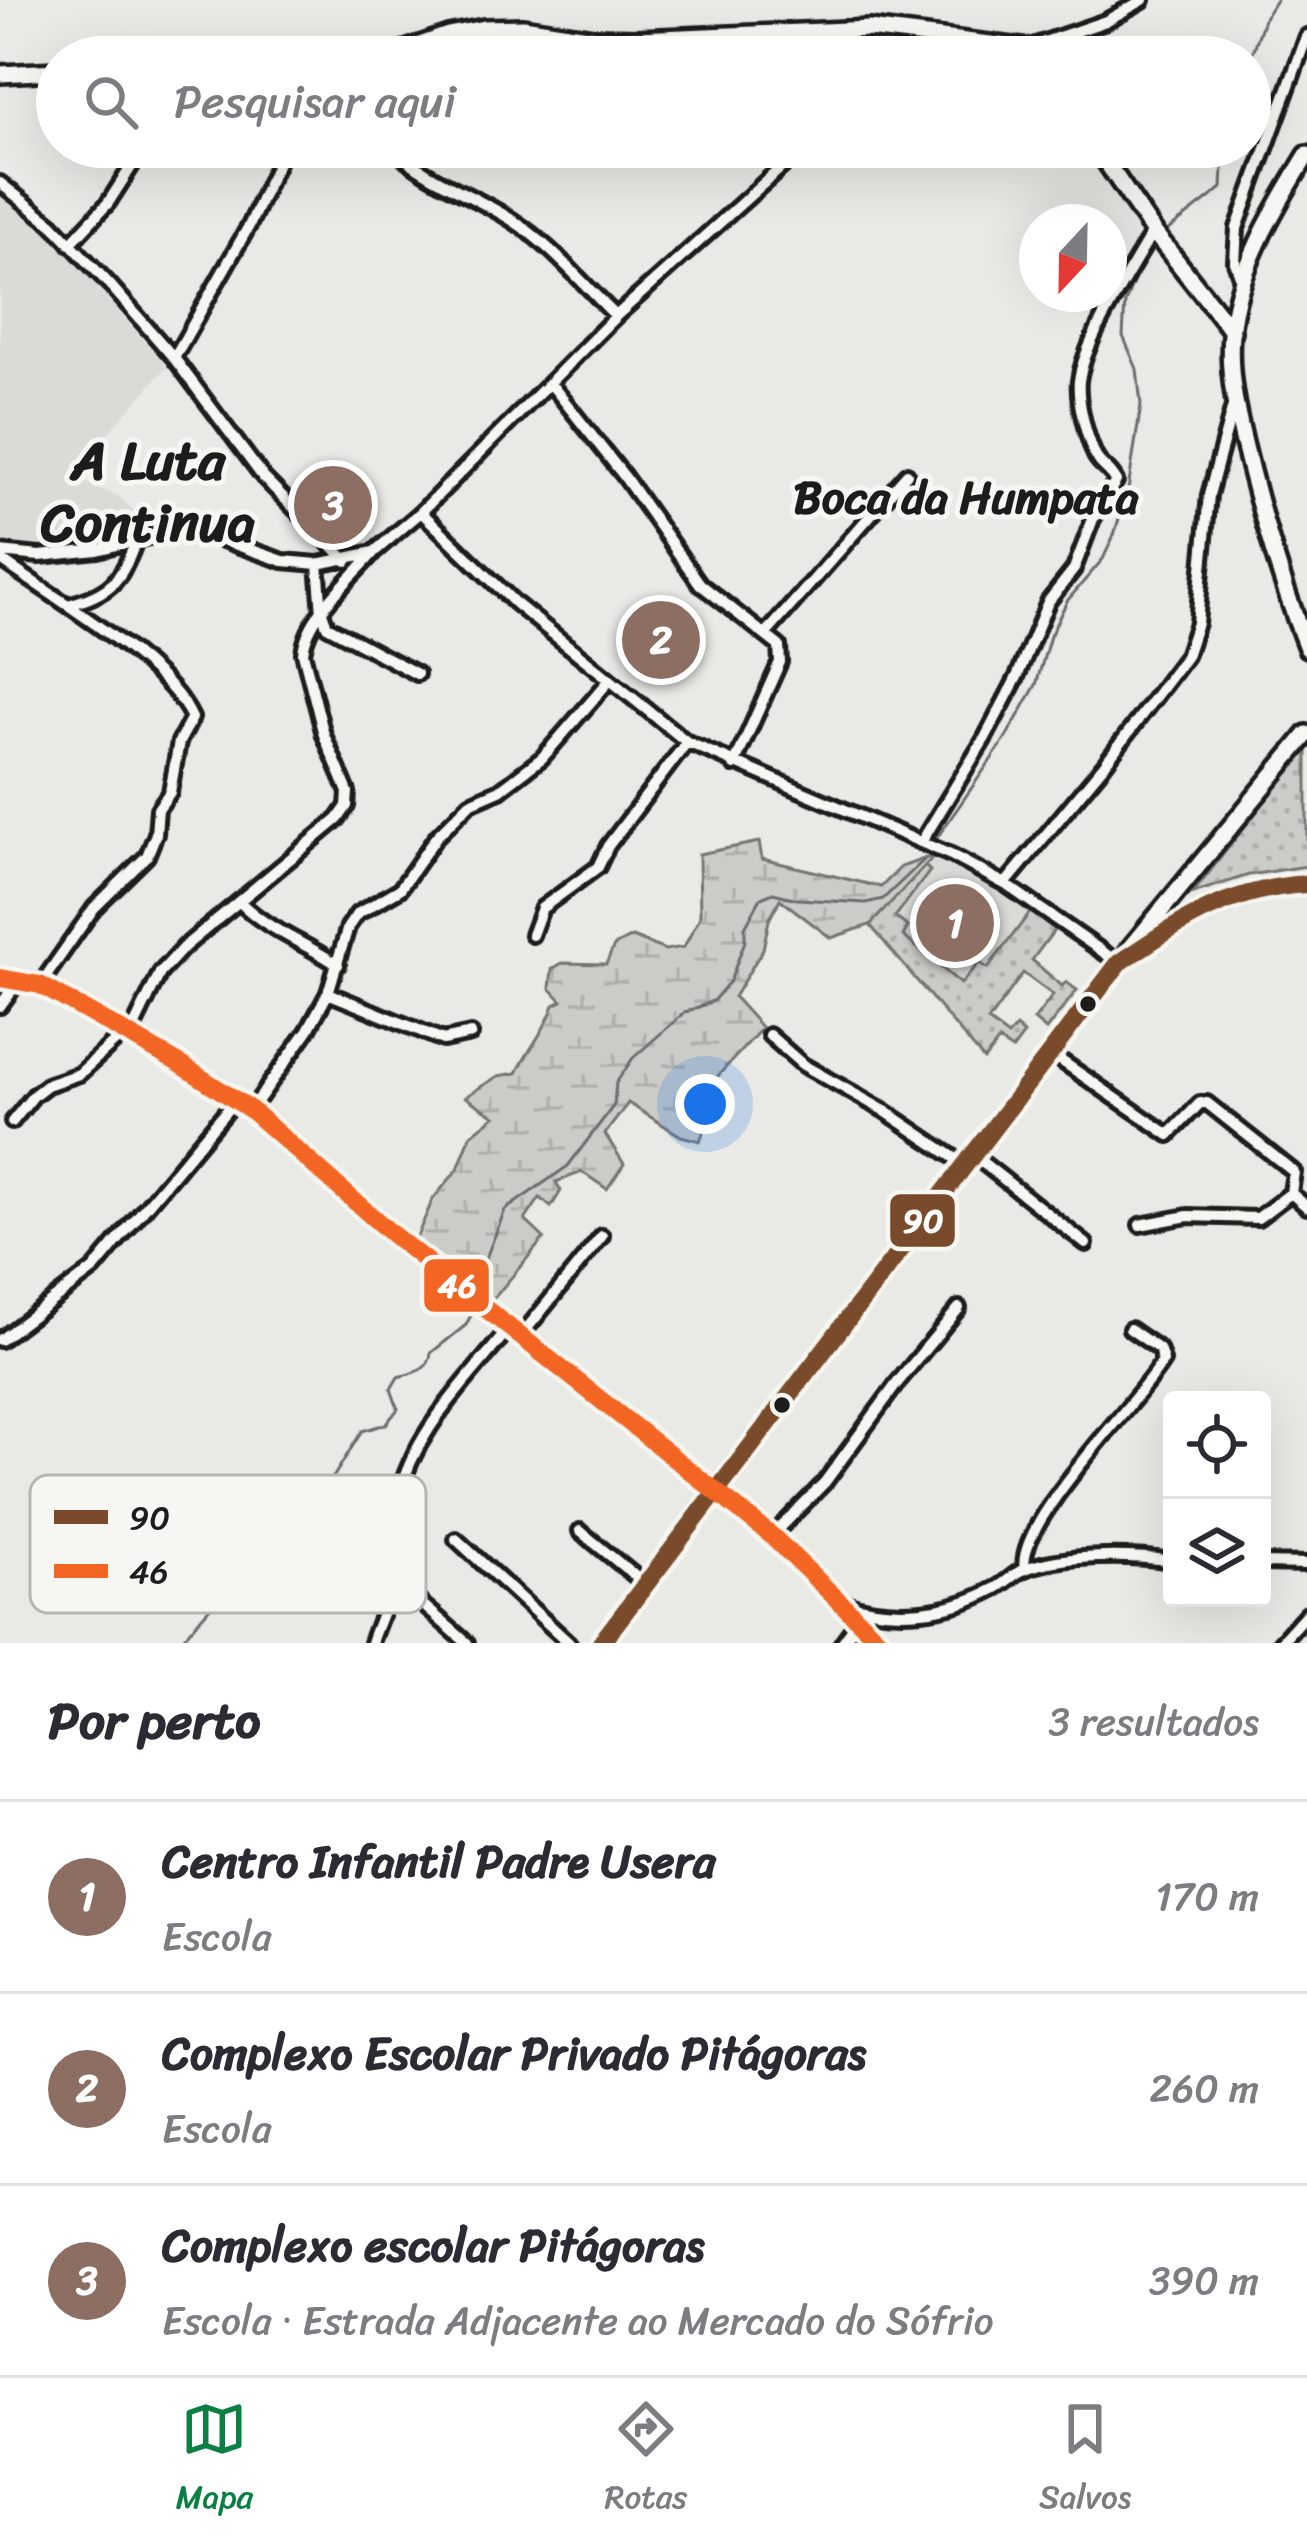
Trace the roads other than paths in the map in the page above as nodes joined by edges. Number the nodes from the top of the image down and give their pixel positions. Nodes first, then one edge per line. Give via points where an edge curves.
1 (1143, 0) edge
2 (457, 36) edge
3 (581, 36) edge
4 (688, 36) edge
5 (932, 36) edge
6 (1072, 36) edge
7 (1307, 36) edge
8 (36, 72) edge
9 (0, 74) edge
10 (1271, 136) edge
11 (1307, 155) edge
12 (130, 168) edge
13 (276, 168) edge
14 (418, 168) edge
15 (781, 168) edge
16 (1110, 168) edge
17 (1260, 168) edge
18 (0, 183) edge
19 (1153, 231) junction
20 (70, 244) junction
21 (1243, 286) junction
22 (616, 316) junction
23 (1232, 331) junction
24 (174, 358) junction
25 (550, 383) junction
26 (1234, 403) junction
27 (907, 474) dead end
28 (421, 512) junction
29 (135, 543) junction
30 (374, 552) junction
31 (0, 555) edge
32 (347, 561) junction
33 (318, 564) junction
34 (68, 605) junction
35 (322, 612) junction
36 (765, 635) junction
37 (1307, 648) edge
38 (417, 674) dead end
39 (610, 680) junction
40 (1307, 734) edge
41 (687, 742) junction
42 (734, 765) junction
43 (922, 841) junction
44 (1005, 884) junction
45 (1307, 884) edge
46 (240, 902) junction
47 (532, 935) dead end
48 (1119, 963) junction
49 (338, 965) junction
50 (0, 978) edge
51 (20, 980) junction
52 (40, 985) junction
53 (328, 993) junction
54 (0, 1006) edge
55 (471, 1034) dead end
56 (126, 1035) junction
57 (769, 1035) dead end
58 (1050, 1053) junction
59 (236, 1099) junction
60 (251, 1110) junction
61 (13, 1122) dead end
62 (969, 1160) junction
63 (1291, 1193) junction
64 (1307, 1207) edge
65 (1140, 1225) dead end
66 (602, 1236) dead end
67 (1086, 1244) dead end
68 (959, 1308) dead end
69 (1130, 1329) dead end
70 (514, 1332) junction
71 (0, 1340) edge
72 (405, 1475) edge
73 (716, 1492) junction
74 (580, 1531) dead end
75 (772, 1536) junction
76 (456, 1539) dead end
77 (1163, 1560) edge
78 (1271, 1563) edge
79 (1307, 1564) edge
80 (1024, 1569) junction
81 (646, 1585) junction
82 (839, 1601) junction
83 (426, 1607) edge
84 (1307, 1612) edge
85 (380, 1613) edge
86 (858, 1621) junction
87 (370, 1643) edge
88 (467, 1643) edge
89 (569, 1643) edge
90 (601, 1643) edge
91 (842, 1643) edge
92 (882, 1643) edge
93 (1280, 1643) edge

1 - 6 street
2 - 3 main road via 523,27
4 - 5 main road via 825,28
7 - 10 street
8 - 9 main road
11 - 21 main road
12 - 20 street
13 - 24 street
14 - 22 street via 541,240
15 - 22 street
16 - 19 main road
17 - 21 street via 1238,228
18 - 20 street
19 - 23 main road
19 - 43 street via 1079,382 1094,454 1116,481 1074,568 1048,602 986,739
20 - 24 street
21 - 23 main road
22 - 25 street
23 - 26 main road
24 - 32 street via 262,477
25 - 28 street
25 - 36 street via 700,584
26 - 37 main road via 1276,570
26 - 44 street via 1209,495 1197,623 1186,656
27 - 36 street
28 - 30 street
28 - 39 street
29 - 31 street
29 - 33 street via 197,531 283,561
29 - 34 street via 124,573 96,597
30 - 32 street
30 - 35 street
31 - 34 street
32 - 33 street
33 - 35 street
34 - 52 street via 165,682 192,718 147,856 94,908
35 - 38 street via 327,626
35 - 46 street via 303,652 347,806
36 - 42 street via 782,653
39 - 41 street
39 - 49 street via 542,758 470,803 400,889 357,914
40 - 48 main road
41 - 42 street
41 - 47 street via 598,867 542,908
42 - 43 street
43 - 44 street
44 - 48 street
45 - 48 main road via 1227,899
46 - 49 street
46 - 56 street via 160,974
48 - 58 main road
49 - 53 street
50 - 51 street
51 - 52 street
51 - 54 street
52 - 56 street
53 - 55 street via 443,1040
53 - 60 street
56 - 59 street
56 - 61 street via 79,1074 34,1095
57 - 62 street via 803,1065
58 - 62 main road
58 - 63 street via 1168,1135 1207,1103 1286,1162 1295,1179
59 - 60 street
59 - 71 street via 94,1269
60 - 70 street
62 - 67 street
62 - 73 main road
63 - 64 street
63 - 65 street via 1258,1218 1188,1216
66 - 70 street
68 - 75 street via 825,1482
69 - 80 street via 1163,1361 1031,1536
70 - 72 street via 432,1420
70 - 73 street
73 - 75 street
73 - 81 main road
74 - 81 street
75 - 82 street
76 - 89 street
77 - 80 street via 1122,1555
78 - 79 street
80 - 82 street via 965,1603 902,1613
81 - 90 main road
82 - 86 street
83 - 88 street
84 - 93 street
85 - 87 street
86 - 91 street
86 - 92 street

